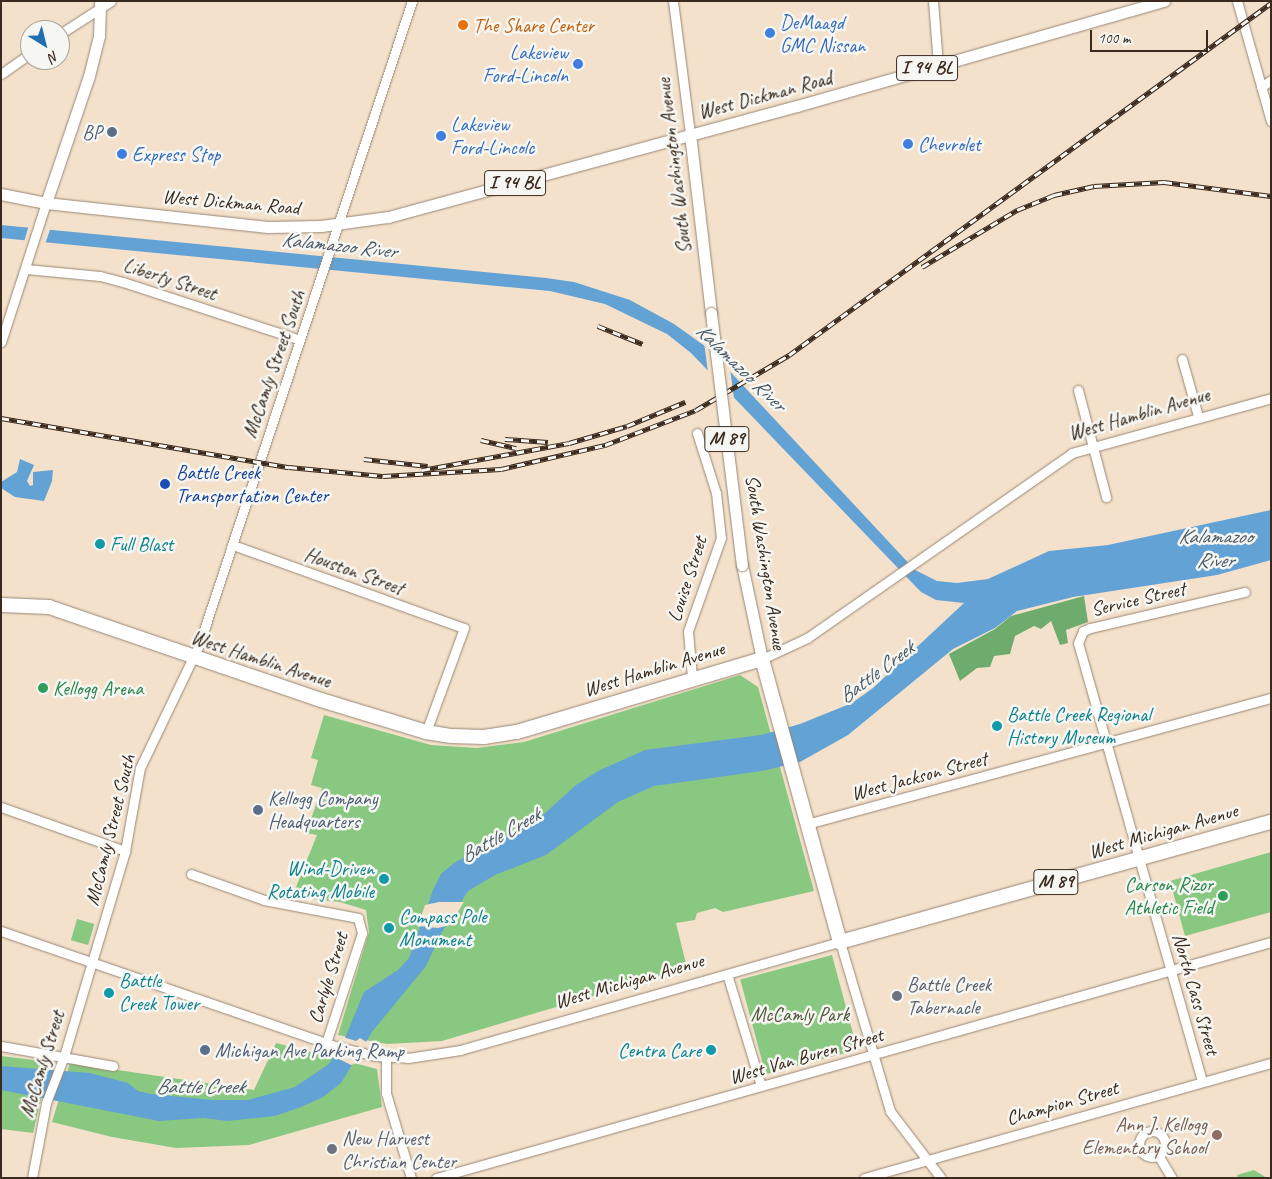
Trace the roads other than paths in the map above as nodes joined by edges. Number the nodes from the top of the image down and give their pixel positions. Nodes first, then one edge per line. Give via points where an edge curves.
1 (412, 1) edge
2 (673, 1) edge
3 (933, 1) edge
4 (1164, 1) edge
5 (1237, 1) edge
6 (104, 3) edge
7 (70, 27) edge
8 (20, 61) edge
9 (938, 65) junction
10 (1, 74) edge
11 (1271, 80) edge
12 (1262, 87) junction
13 (1271, 121) edge
14 (690, 134) junction
15 (1, 194) edge
16 (46, 204) junction
17 (338, 223) junction
18 (26, 269) junction
19 (300, 340) junction
20 (1, 342) edge
21 (1182, 359) dead end
22 (1078, 390) dead end
23 (1271, 398) edge
24 (1198, 416) junction
25 (697, 433) dead end
26 (1093, 448) junction
27 (1106, 497) dead end
28 (233, 545) junction
29 (1245, 592) dead end
30 (1, 605) edge
31 (1078, 643) joint
32 (194, 658) junction
33 (762, 658) junction
34 (692, 677) junction
35 (1271, 698) edge
36 (426, 732) junction
37 (1107, 743) junction
38 (1, 807) edge
39 (1271, 822) edge
40 (807, 824) junction
41 (124, 850) junction
42 (1140, 859) junction
43 (191, 874) dead end
44 (1, 932) edge
45 (840, 942) junction
46 (1271, 942) edge
47 (92, 962) junction
48 (1171, 971) junction
49 (727, 974) junction
50 (326, 1042) junction
51 (1, 1046) edge
52 (873, 1055) junction
53 (386, 1057) junction
54 (63, 1060) junction
55 (1271, 1063) edge
56 (113, 1066) dead end
57 (1202, 1081) junction
58 (761, 1086) junction
59 (1158, 1155) dead end
60 (926, 1160) junction
61 (32, 1178) edge
62 (411, 1178) edge
63 (436, 1178) edge
64 (864, 1178) edge
65 (941, 1178) edge
66 (1172, 1178) edge

1 - 17 street, McCamly Street South
2 - 14 street, South Washington Avenue
3 - 9 street
4 - 9 main road, West Dickman Road / I 94 BL
5 - 12 street
6 - 7 street
6 - 16 main road via 89,76
8 - 10 street
9 - 14 main road, West Dickman Road / I 94 BL
11 - 12 street
12 - 13 street
14 - 17 main road, West Dickman Road / I 94 BL via 470,197 388,217
14 - 33 main road, South Washington Avenue / M 89, bridge via 742,565
15 - 16 main road, I 94 BL
16 - 17 main road, West Dickman Road / I 94 BL via 268,227
16 - 18 street
17 - 19 street, McCamly Street South
18 - 19 street, Liberty Street via 100,276
18 - 20 street
19 - 28 street, McCamly Street South
21 - 24 street
22 - 26 street
23 - 24 street, West Hamblin Avenue
24 - 26 street, West Hamblin Avenue
25 - 34 street, Louise Street via 716,493 721,538 688,631
26 - 27 street
26 - 33 street, West Hamblin Avenue via 1056,461 807,638
28 - 32 street, McCamly Street South
28 - 36 street, Houston Street via 459,626
29 - 31 street, Service Street via 1090,628 1083,631
30 - 32 highway, West Hamblin Avenue via 49,607
31 - 37 street, North Cass Street
32 - 36 highway, West Hamblin Avenue
32 - 41 street, McCamly Street South via 144,759
33 - 34 highway, West Hamblin Avenue
33 - 40 highway, South Washington Avenue / M 89
34 - 36 highway, West Hamblin Avenue via 517,732 484,737
35 - 37 street, West Jackson Street
37 - 40 street, West Jackson Street
37 - 42 street, North Cass Street
38 - 41 street
39 - 42 highway, West Michigan Avenue / M 89
40 - 45 highway, South Washington Avenue / M 89
41 - 47 street, McCamly Street South
42 - 45 highway, West Michigan Avenue / M 89
42 - 48 street, North Cass Street
43 - 50 street, Carlyle Street via 278,904 351,915 361,923 362,933
44 - 47 street, West Michigan Avenue
45 - 49 street, West Michigan Avenue
45 - 52 street
46 - 48 street, West Van Buren Street
47 - 50 street, West Michigan Avenue
47 - 54 street, McCamly Street
48 - 52 street, West Van Buren Street
48 - 57 street, North Cass Street
49 - 53 street, West Michigan Avenue via 460,1050 424,1057
49 - 58 street
50 - 53 street, West Michigan Avenue
51 - 54 street
52 - 58 street, West Van Buren Street
52 - 60 street via 890,1111
53 - 62 street via 386,1093
54 - 56 street
54 - 61 street, McCamly Street via 46,1104
55 - 57 street, Champion Street
57 - 60 street, Champion Street
58 - 63 street, West Van Buren Street
59 - 66 street
60 - 64 street, Champion Street
60 - 65 street

